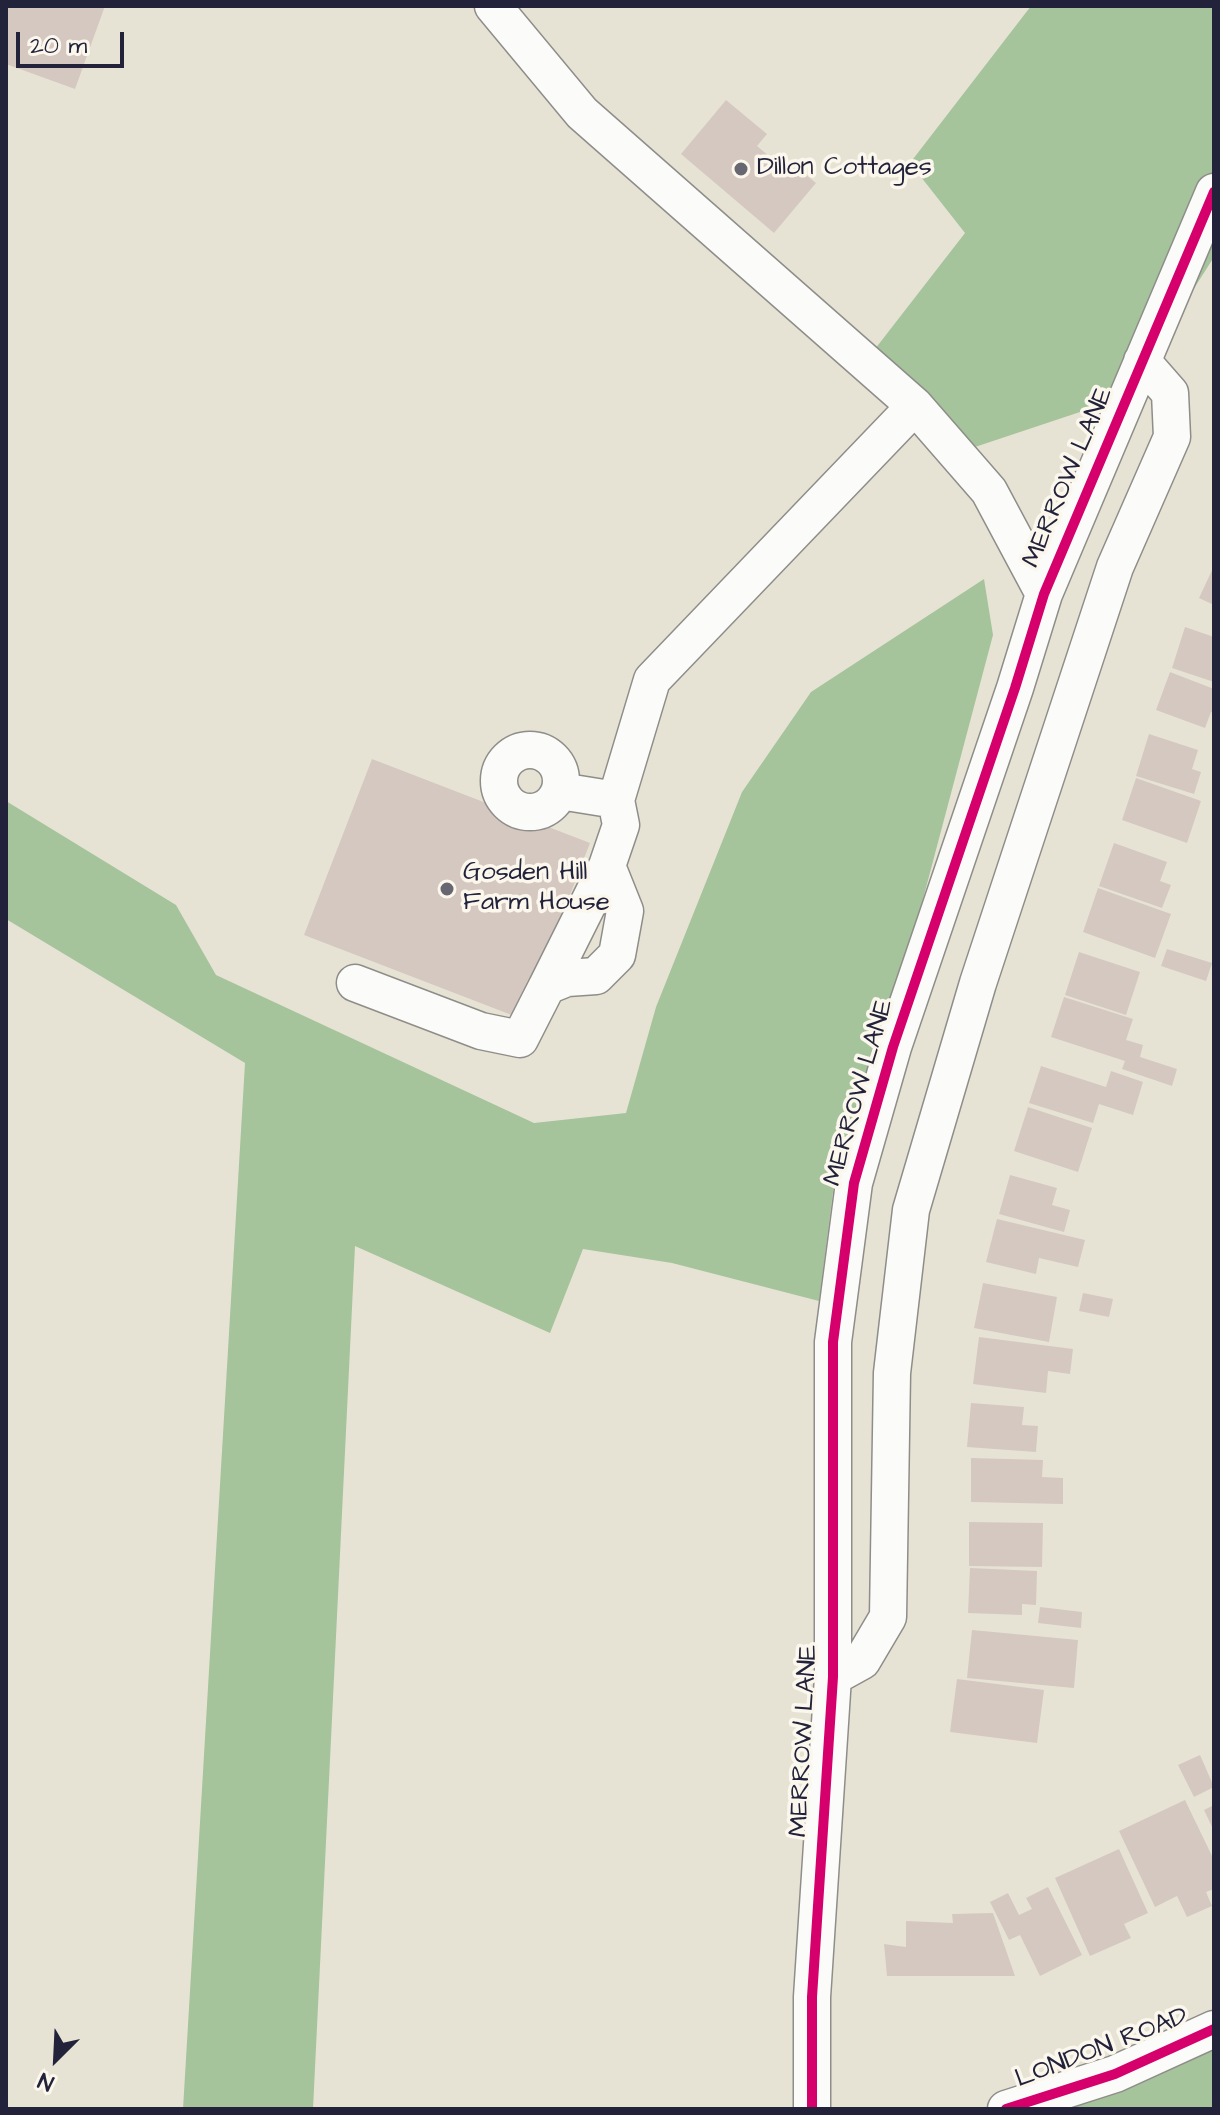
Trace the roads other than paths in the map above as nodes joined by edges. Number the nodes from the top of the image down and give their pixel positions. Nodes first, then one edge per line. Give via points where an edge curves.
1 (493, 6) edge
2 (1214, 192) edge
3 (1142, 361) junction
4 (915, 406) junction
5 (1044, 594) junction
6 (560, 791) dead end
7 (616, 800) junction
8 (607, 866) junction
9 (355, 983) dead end
10 (547, 986) junction
11 (833, 1677) junction
12 (1214, 2029) edge
13 (812, 2109) edge
14 (1006, 2109) edge

1 - 4 street via 582,113
2 - 3 street, MERROW LANE
3 - 5 street, MERROW LANE
3 - 11 street, MERROW LANE via 1170,393 1172,437 1115,567 978,983 911,1210 892,1373 888,1617 862,1661
4 - 5 street via 989,491
4 - 7 street via 652,680
5 - 11 street, MERROW LANE via 893,1047 854,1183 833,1342
6 - 7 street
7 - 8 street via 621,825
8 - 10 street
8 - 10 street via 625,911 617,955 596,976
9 - 10 street via 481,1031 520,1039
11 - 13 street, MERROW LANE via 812,1997
12 - 14 street, LONDON ROAD via 1115,2074

